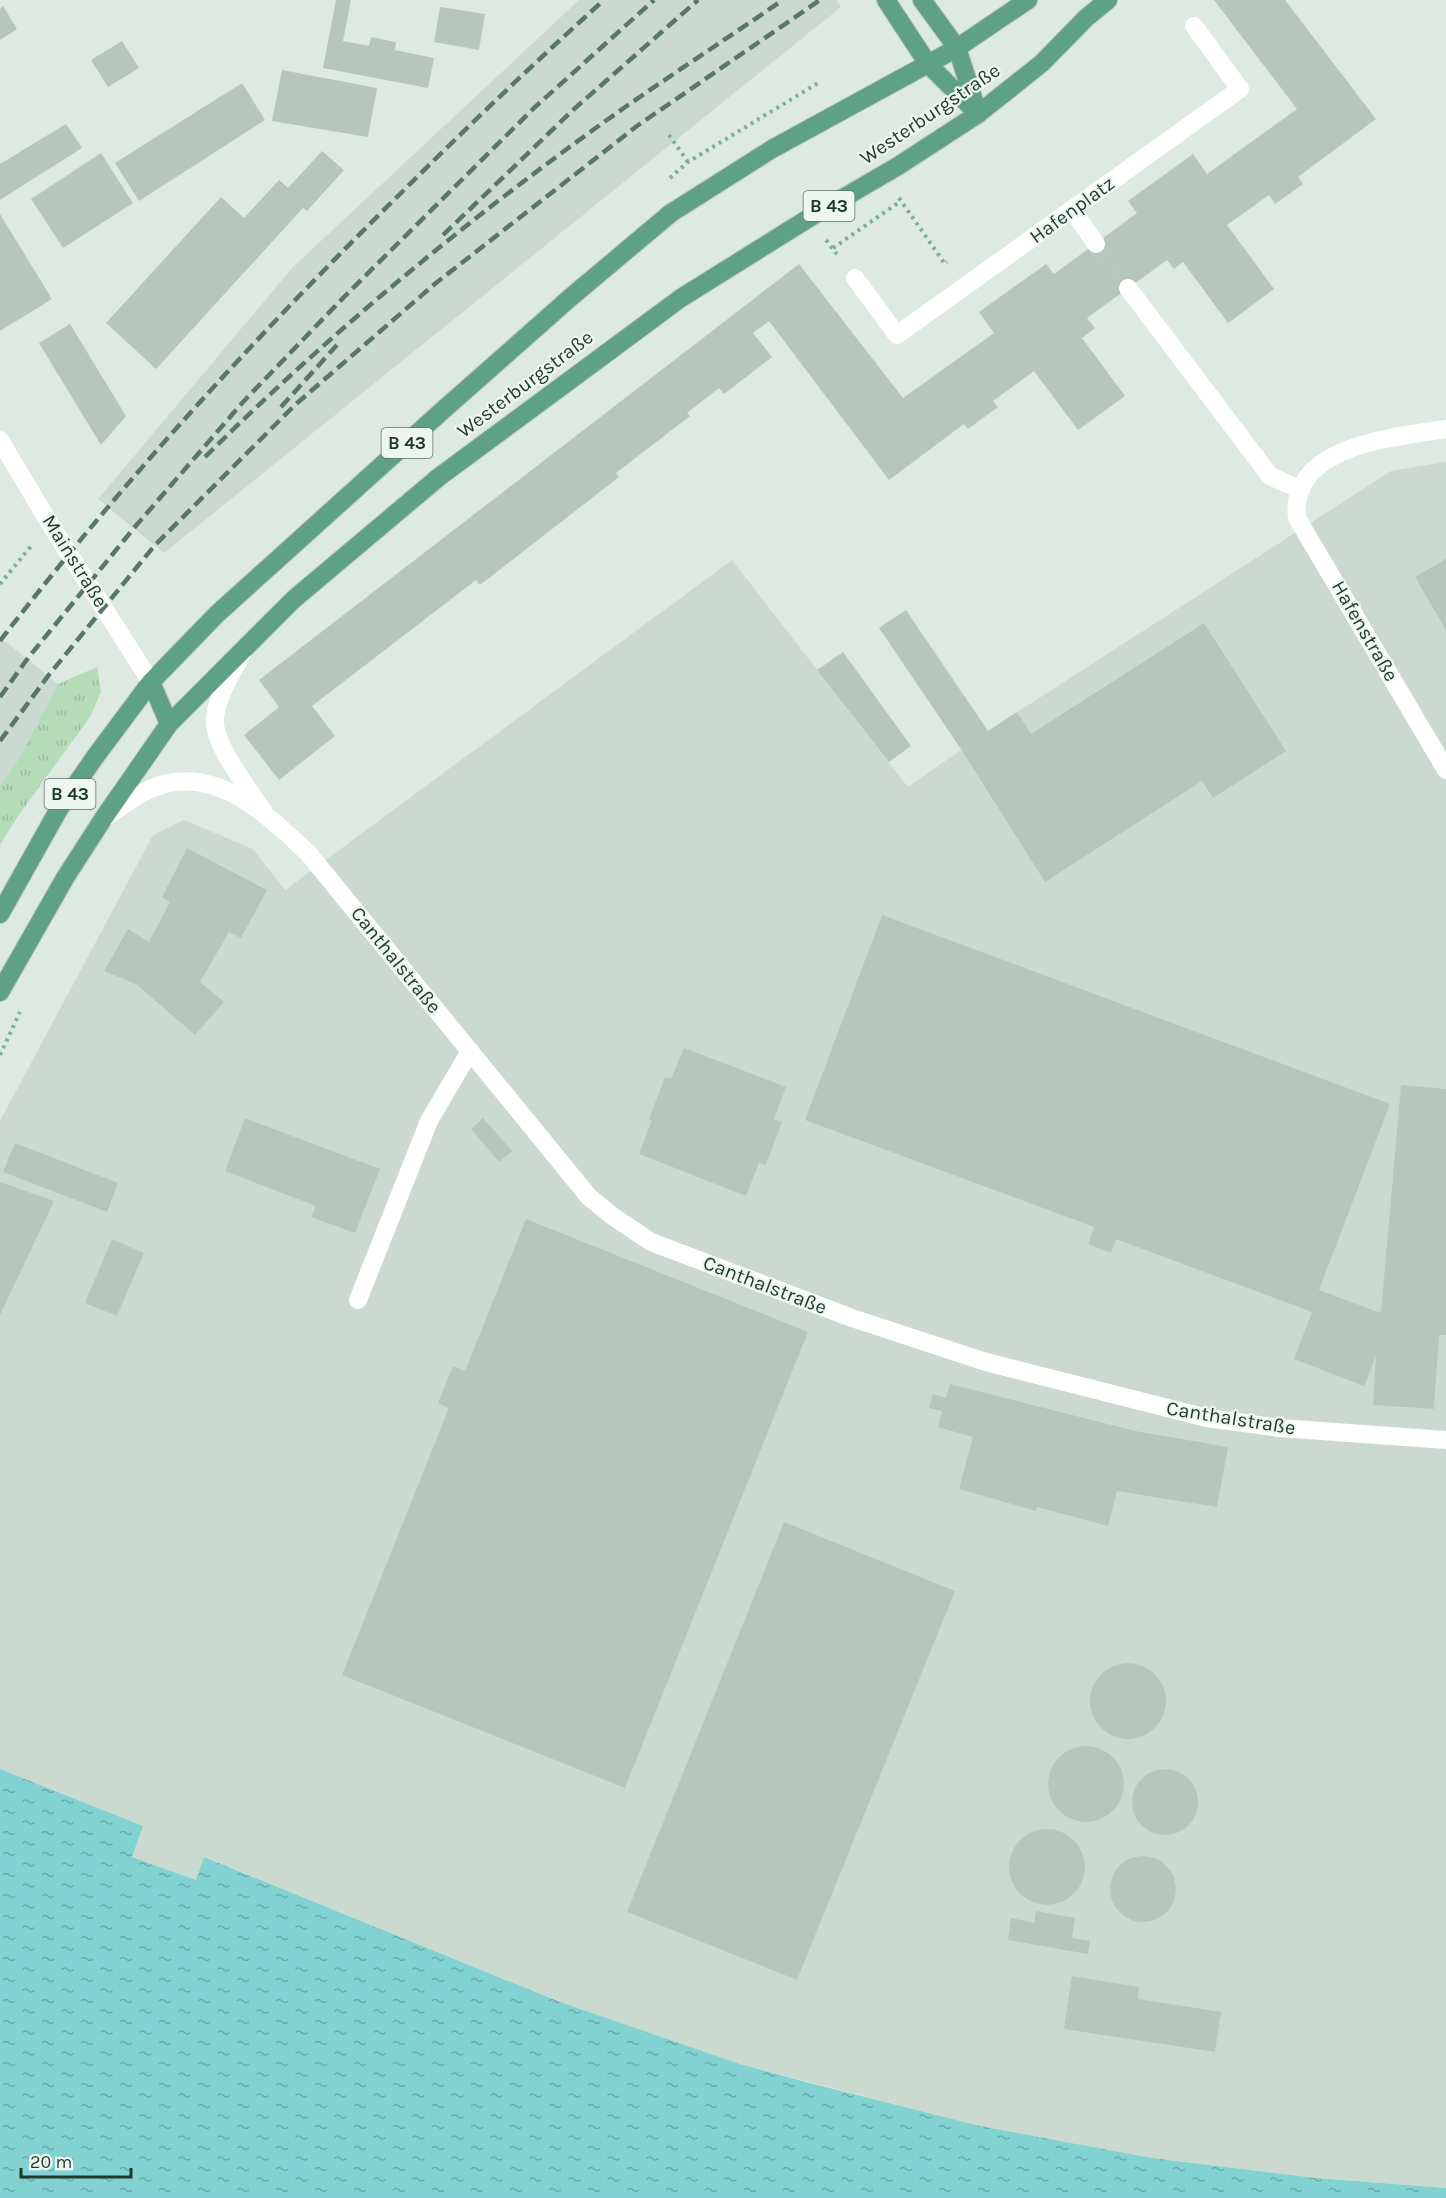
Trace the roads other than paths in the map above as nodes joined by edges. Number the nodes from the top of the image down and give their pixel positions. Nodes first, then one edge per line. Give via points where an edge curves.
1 (886, 0) edge
2 (922, 0) edge
3 (1028, 0) edge
4 (1108, 0) edge
5 (1194, 26) dead end
6 (957, 48) junction
7 (928, 64) junction
8 (978, 114) junction
9 (1072, 210) junction
10 (1095, 244) tunnel mouth
11 (855, 278) road end
12 (1128, 288) tunnel mouth
13 (1446, 429) edge
14 (0, 440) edge
15 (1301, 490) junction
16 (246, 647) junction
17 (151, 682) junction
18 (169, 724) junction
19 (1445, 765) edge
20 (264, 812) junction
21 (103, 819) junction
22 (0, 914) edge
23 (0, 992) edge
24 (470, 1051) junction
25 (357, 1300) dead end
26 (1446, 1440) edge

1 - 7 main road
2 - 6 main road
3 - 6 main road, Westerburgstraße / B 43
4 - 8 main road, Westerburgstraße / B 43 via 1042,63
5 - 9 street, Hafenplatz via 1240,89
6 - 7 main road, Westerburgstraße / B 43
6 - 8 main road
7 - 8 main road
7 - 17 main road, Westerburgstraße / B 43 via 772,149 671,213 571,297 217,614
8 - 16 main road, Westerburgstraße / B 43 via 681,298 439,477 294,599
9 - 10 street
9 - 11 street, Hafenplatz via 897,335
12 - 15 street via 1269,476
13 - 15 street, Hafenstraße via 1361,444 1315,468
14 - 17 street, Mainstraße
15 - 19 street, Hafenstraße via 1295,504 1297,518
16 - 18 main road, Westerburgstraße / B 43
16 - 20 street, Canthalstraße via 223,689 215,730
17 - 18 main road
17 - 22 main road, Westerburgstraße / B 43 via 59,809
18 - 21 main road, Westerburgstraße / B 43
20 - 21 street, Canthalstraße via 213,784 189,781 167,783 145,792
20 - 24 street, Canthalstraße via 308,853
21 - 23 main road, Westerburgstraße / B 43 via 64,878
24 - 25 street via 429,1121
24 - 26 street, Canthalstraße via 589,1197 651,1242 986,1362 1140,1402 1207,1418 1280,1428

